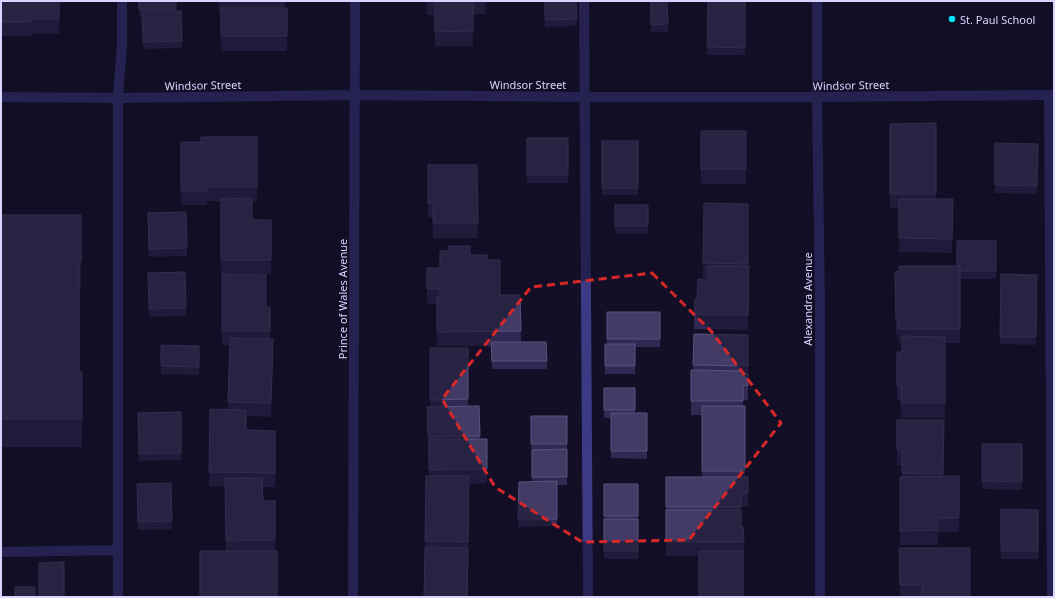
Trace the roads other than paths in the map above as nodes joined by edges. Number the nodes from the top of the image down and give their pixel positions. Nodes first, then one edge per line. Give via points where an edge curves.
1 (122, 1) edge
2 (355, 1) edge
3 (584, 1) edge
4 (817, 1) edge
5 (355, 95) junction
6 (1052, 95) edge
7 (1, 97) edge
8 (584, 97) junction
9 (817, 97) junction
10 (118, 98) junction
11 (118, 550) junction
12 (1, 552) edge
13 (118, 597) edge
14 (353, 597) edge
15 (588, 597) edge
16 (820, 597) edge
17 (1052, 597) edge

1 - 10 street
2 - 5 street, Prince of Wales Avenue
3 - 8 street
4 - 9 street, Alexandra Avenue
5 - 8 street, Windsor Street
5 - 10 street, Windsor Street
5 - 14 street, Prince of Wales Avenue
6 - 9 street, Windsor Street
6 - 17 street
7 - 10 street, Windsor Street
8 - 9 street, Windsor Street
8 - 15 street
9 - 16 street, Alexandra Avenue
10 - 11 street
11 - 12 street
11 - 13 street

